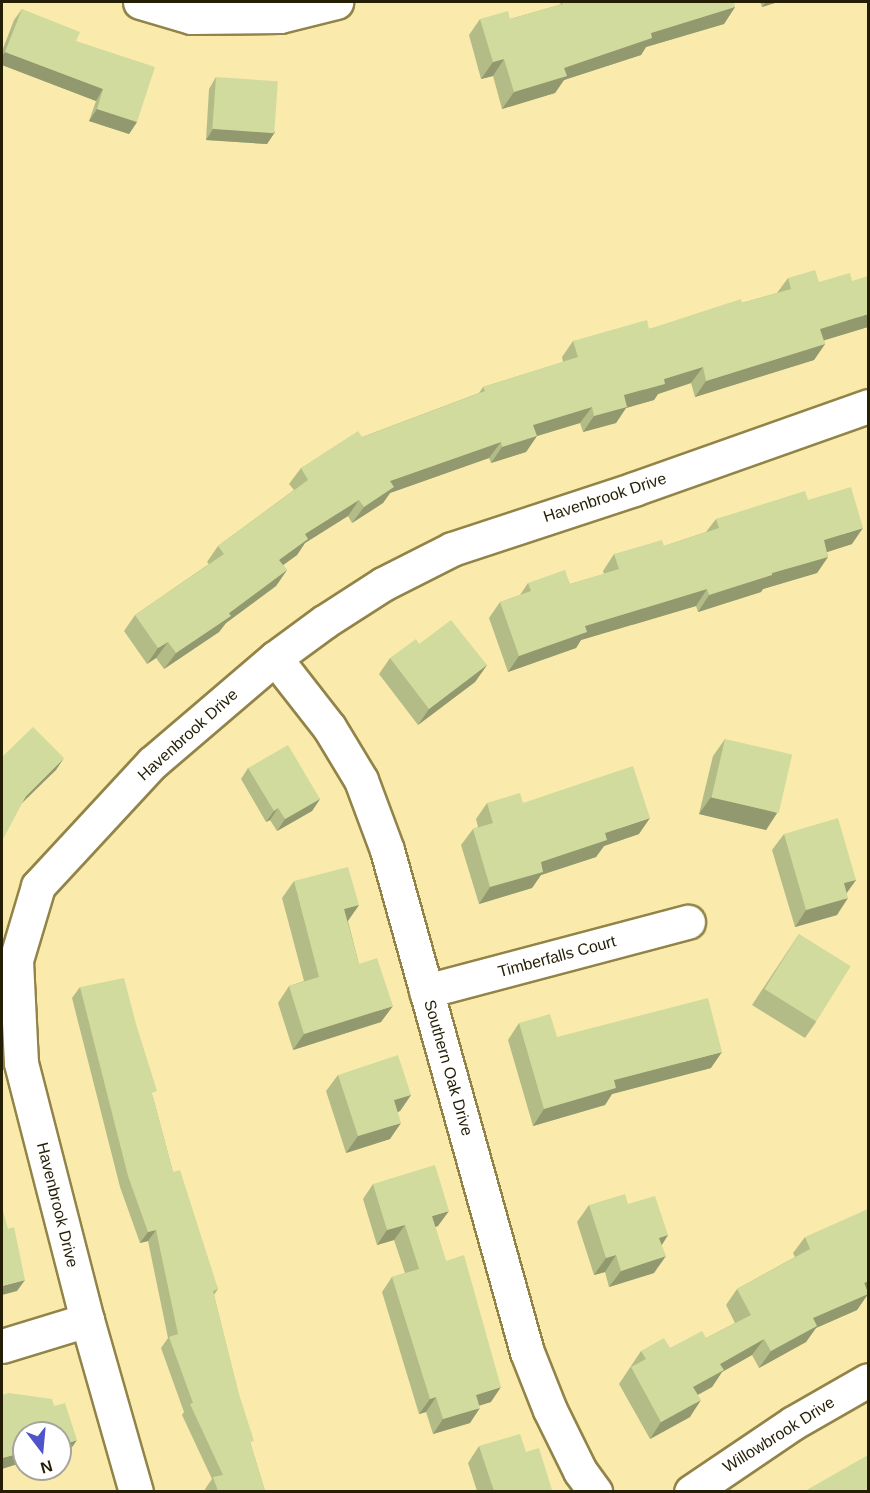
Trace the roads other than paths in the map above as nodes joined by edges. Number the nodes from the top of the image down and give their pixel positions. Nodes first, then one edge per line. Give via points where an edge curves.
1 (140, 2) edge
2 (336, 2) edge
3 (868, 406) edge
4 (275, 658) junction
5 (688, 922) dead end
6 (426, 991) junction
7 (87, 1320) junction
8 (2, 1347) edge
9 (868, 1380) edge
10 (136, 1491) edge
11 (596, 1491) edge
12 (691, 1491) edge

1 - 2 street via 191,17 280,16
3 - 4 street, Havenbrook Drive via 452,549 383,584
4 - 6 street, Southern Oak Drive via 329,727 362,780 387,850
4 - 7 street, Havenbrook Drive via 152,763 38,886 16,960 21,1063
5 - 6 street, Timberfalls Court
6 - 11 street, Southern Oak Drive via 527,1352 580,1471
7 - 8 street
7 - 10 street, Havenbrook Drive
9 - 12 street, Willowbrook Drive via 793,1423

